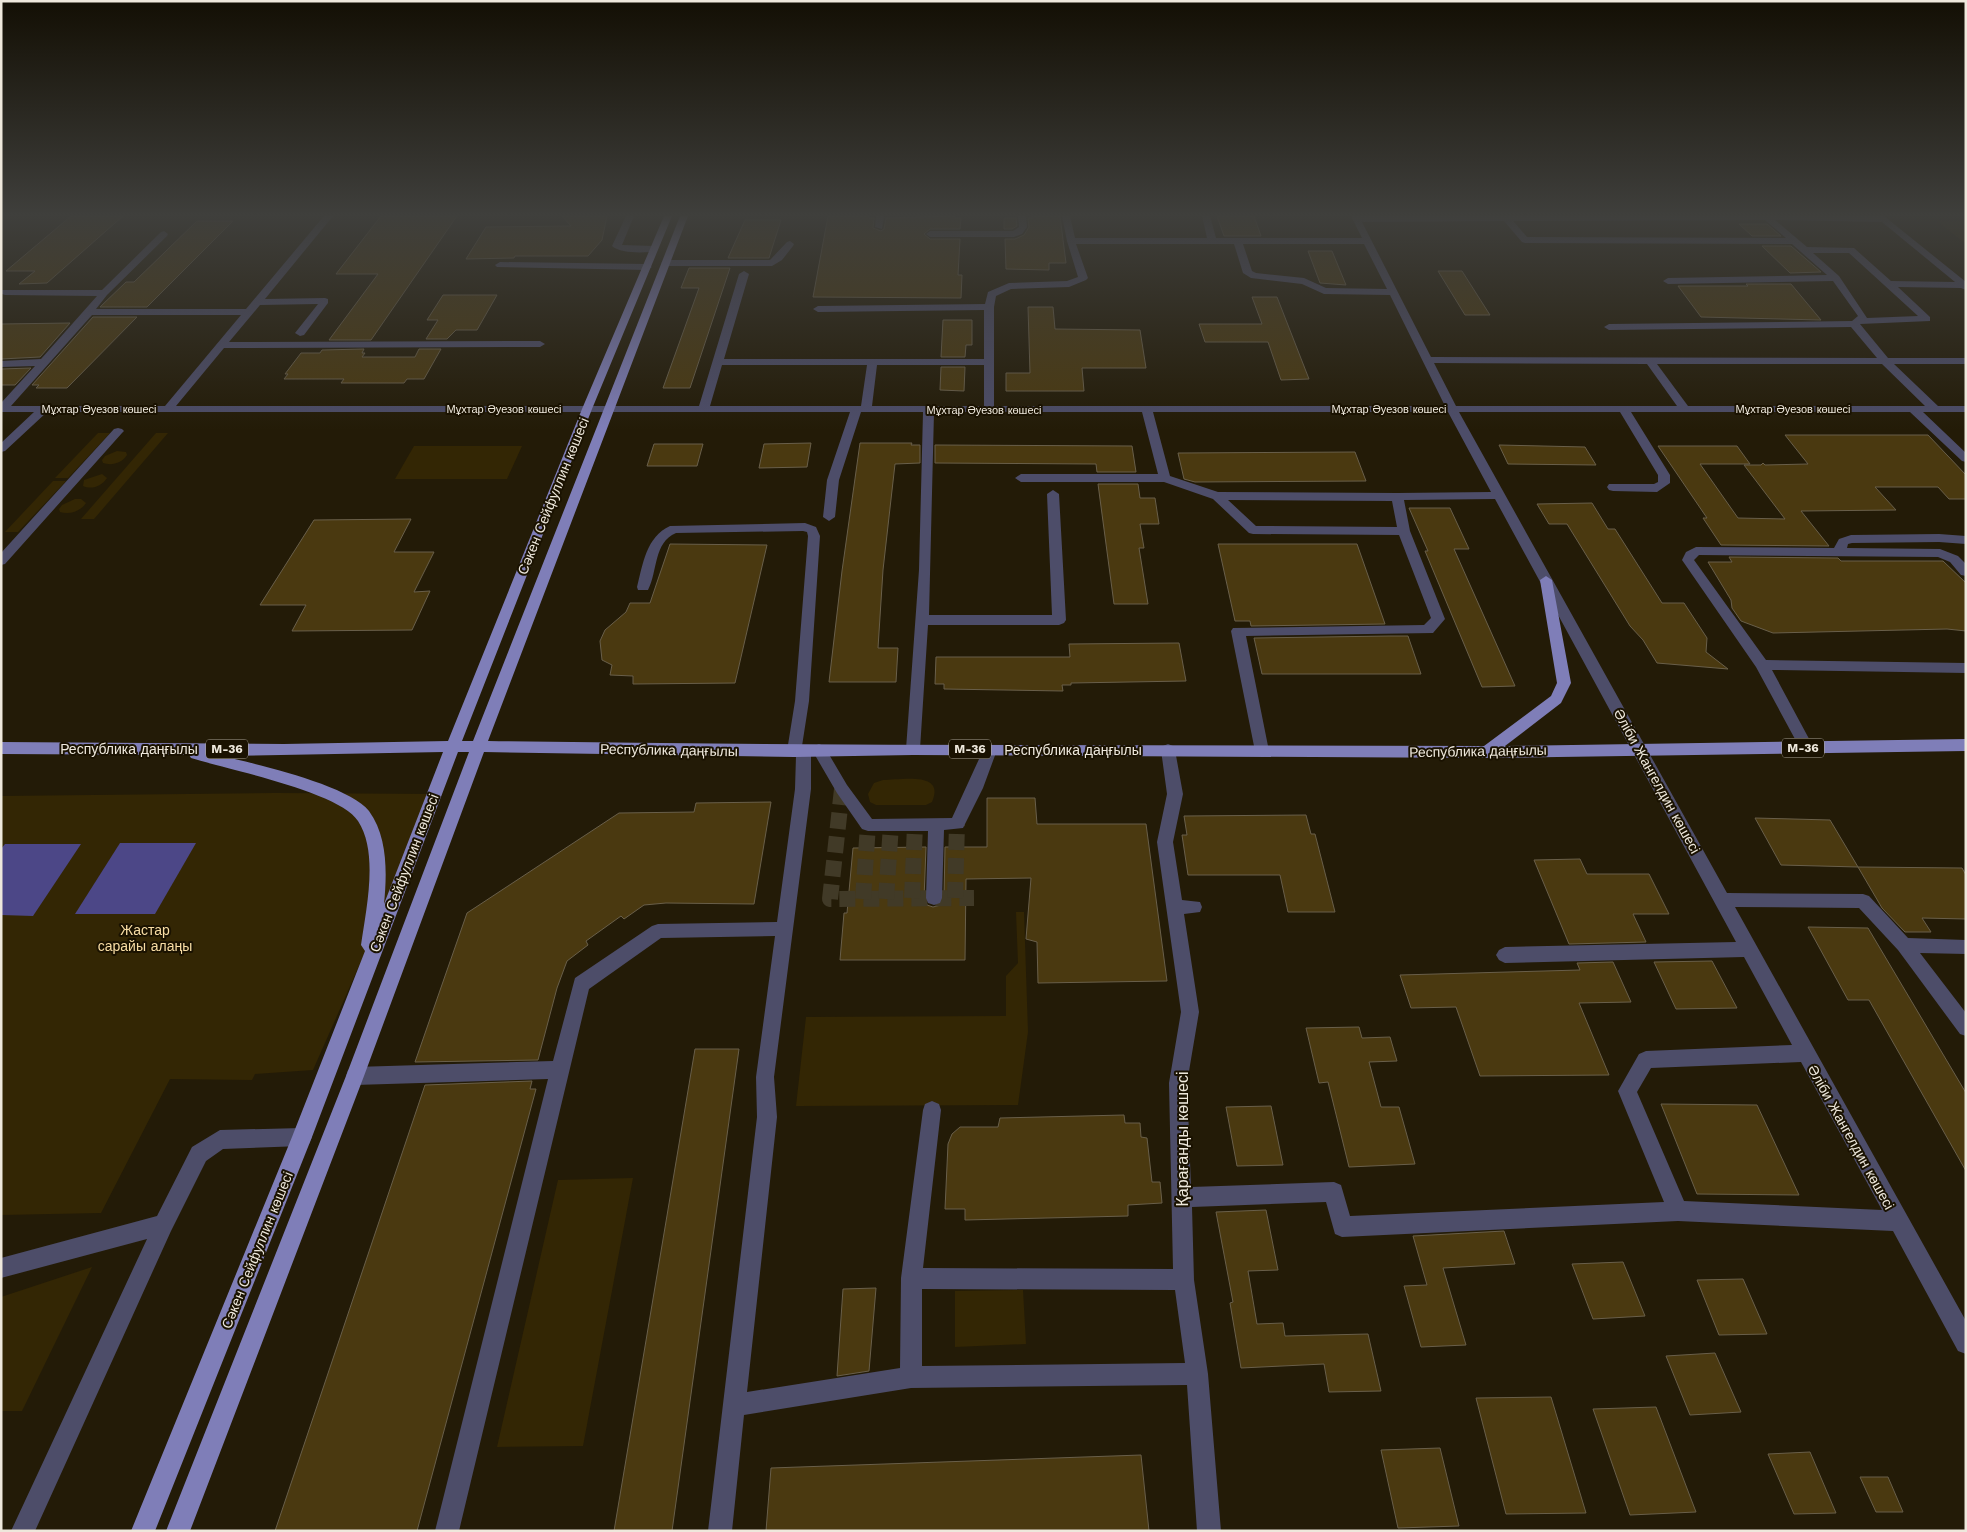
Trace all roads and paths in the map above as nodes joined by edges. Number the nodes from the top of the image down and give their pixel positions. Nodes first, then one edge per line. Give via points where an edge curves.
1 (110, 287) edge
2 (268, 287) edge
3 (638, 287) edge
4 (656, 287) edge
5 (740, 287) edge
6 (1005, 287) edge
7 (1317, 287) edge
8 (1391, 287) edge
9 (1841, 287) edge
10 (1893, 287) edge
11 (6, 292) dead end
12 (1393, 292) junction
13 (104, 293) junction
14 (256, 302) junction
15 (989, 307) junction
16 (818, 309) dead end
17 (89, 312) junction
18 (248, 312) junction
19 (1857, 322) junction
20 (1609, 327) dead end
21 (300, 333) dead end
22 (540, 344) dead end
23 (221, 345) junction
24 (1428, 360) junction
25 (1884, 360) junction
26 (1966, 361) edge
27 (45, 362) junction
28 (718, 362) junction
29 (989, 362) junction
30 (1652, 362) junction
31 (872, 363) junction
32 (1, 364) edge
33 (2, 409) edge
34 (168, 409) junction
35 (609, 409) junction
36 (1452, 409) junction
37 (1913, 409) junction
38 (1935, 409) junction
39 (1966, 409) edge
40 (44, 410) junction
41 (587, 410) junction
42 (703, 410) junction
43 (861, 410) junction
44 (929, 410) junction
45 (989, 410) junction
46 (1147, 410) junction
47 (1624, 410) junction
48 (1686, 410) junction
49 (118, 431) dead end
50 (1, 449) edge
51 (1966, 459) edge
52 (1021, 478) dead end
53 (1165, 478) junction
54 (1613, 487) dead end
55 (1053, 494) dead end
56 (1500, 495) junction
57 (1217, 496) junction
58 (1397, 497) junction
59 (829, 517) dead end
60 (1404, 531) junction
61 (1966, 540) edge
62 (1838, 552) junction
63 (1, 561) edge
64 (1966, 572) edge
65 (1546, 580) junction
66 (643, 587) dead end
67 (922, 620) junction
68 (1762, 665) junction
69 (1966, 668) edge
70 (453, 746) junction
71 (1966, 746) edge
72 (478, 747) junction
73 (1, 748) edge
74 (1807, 748) junction
75 (178, 749) junction
76 (913, 749) junction
77 (990, 750) junction
78 (1168, 750) junction
79 (1641, 750) junction
80 (806, 751) junction
81 (1262, 751) junction
82 (1486, 752) junction
83 (936, 824) junction
84 (934, 898) dead end
85 (1722, 900) junction
86 (1174, 907) junction
87 (1194, 907) dead end
88 (784, 929) junction
89 (1904, 945) junction
90 (1966, 947) edge
91 (1749, 949) junction
92 (1505, 955) dead end
93 (367, 967) junction
94 (1966, 1028) edge
95 (1805, 1053) junction
96 (560, 1070) junction
97 (355, 1076) junction
98 (932, 1110) dead end
99 (302, 1137) junction
100 (1182, 1197) junction
101 (1678, 1211) junction
102 (1897, 1221) junction
103 (164, 1224) junction
104 (1, 1268) edge
105 (911, 1278) junction
106 (1184, 1280) junction
107 (1966, 1343) edge
108 (1197, 1374) junction
109 (911, 1377) junction
110 (735, 1405) junction
111 (23, 1531) edge
112 (143, 1531) edge
113 (178, 1531) edge
114 (447, 1531) edge
115 (720, 1531) edge
116 (1209, 1531) edge

1 - 13 street
2 - 14 street
3 - 41 main road, Сәкен Сейфуллин көшесі
4 - 35 main road, Сәкен Сейфуллин көшесі
5 - 28 street
6 - 15 street via 991,294
7 - 12 street via 1324,291
8 - 12 street, Әліби Жангелдин көшесі
9 - 19 street via 1863,318
10 - 19 street via 1927,319
11 - 13 street
12 - 24 street, Әліби Жангелдин көшесі
13 - 17 street
14 - 18 street
14 - 21 street via 326,301
15 - 16 street
15 - 29 street
17 - 18 street
17 - 27 street
18 - 23 street
19 - 20 street
19 - 25 street
22 - 23 street
23 - 34 street
24 - 30 street
24 - 36 street, Әліби Жангелдин көшесі
25 - 26 street
25 - 30 street
25 - 38 street
27 - 32 street
27 - 33 street
28 - 31 street
28 - 42 street
29 - 31 street
29 - 45 street
30 - 48 street
31 - 43 street
33 - 40 street, Мұхтар Әуезов көшесі
34 - 40 street, Мұхтар Әуезов көшесі
34 - 41 street, Мұхтар Әуезов көшесі
35 - 41 street, Мұхтар Әуезов көшесі
35 - 42 street, Мұхтар Әуезов көшесі
35 - 72 main road, Сәкен Сейфуллин көшесі
36 - 46 street, Мұхтар Әуезов көшесі
36 - 47 street, Мұхтар Әуезов көшесі
36 - 56 street, Әліби Жангелдин көшесі
37 - 38 street, Мұхтар Әуезов көшесі
37 - 48 street, Мұхтар Әуезов көшесі
37 - 51 street
38 - 39 street, Мұхтар Әуезов көшесі
40 - 50 street
41 - 70 main road, Сәкен Сейфуллин көшесі
42 - 43 street, Мұхтар Әуезов көшесі
43 - 44 street, Мұхтар Әуезов көшесі
43 - 59 street via 833,480
44 - 45 street, Мұхтар Әуезов көшесі
44 - 67 street
45 - 46 street, Мұхтар Әуезов көшесі
46 - 53 street
47 - 48 street, Мұхтар Әуезов көшесі
47 - 54 street via 1664,475 1664,483 1657,488
49 - 63 street
52 - 53 street
53 - 57 street
55 - 67 street via 1059,620
56 - 58 street
56 - 65 street, Әліби Жангелдин көшесі
57 - 58 street
57 - 60 street via 1252,530
58 - 60 street
60 - 81 street via 1438,619 1428,630 1238,631
61 - 62 street via 1851,539 1843,542
62 - 64 street via 1940,553 1954,559
62 - 68 street via 1690,554 1688,560
65 - 79 street, Әліби Жангелдин көшесі
65 - 82 main road via 1564,684 1556,699
66 - 80 street via 657,542 665,532 674,529 805,527 812,530 802,701
67 - 76 street
68 - 69 street
68 - 74 street
70 - 72 main road, Республика даңғылы / M-36
70 - 75 main road, Республика даңғылы / M-36
70 - 93 main road, Сәкен Сейфуллин көшесі
71 - 74 main road, Республика даңғылы / M-36
72 - 80 main road, Республика даңғылы / M-36
72 - 97 main road, Сәкен Сейфуллин көшесі
73 - 75 main road, Республика даңғылы / M-36
74 - 79 main road, Республика даңғылы / M-36
75 - 93 main road via 327,793 356,807 363,814 372,835 378,878
76 - 77 main road, Республика даңғылы / M-36
76 - 80 main road, Республика даңғылы / M-36
77 - 78 main road, Республика даңғылы / M-36
77 - 83 street via 957,824
78 - 81 main road, Республика даңғылы / M-36
78 - 86 street, Қарағанды көшесі via 1175,794 1165,842
79 - 82 main road, Республика даңғылы / M-36
79 - 85 street, Әліби Жангелдин көшесі
80 - 83 street via 842,789 868,825
80 - 88 street
81 - 82 main road, Республика даңғылы / M-36
83 - 84 street
85 - 89 street via 1863,901
85 - 91 street, Әліби Жангелдин көшесі
86 - 87 street
86 - 100 street, Қарағанды көшесі via 1190,1012 1178,1083
88 - 96 street via 658,931 582,984
88 - 110 street via 765,1077 766,1117
89 - 90 street
89 - 94 street
91 - 92 street
91 - 95 street, Әліби Жангелдин көшесі
93 - 99 main road, Сәкен Сейфуллин көшесі
95 - 101 street via 1646,1060 1627,1091
95 - 102 street, Әліби Жангелдин көшесі
96 - 97 street
96 - 114 street
97 - 113 main road, Сәкен Сейфуллин көшесі
98 - 105 street
99 - 103 street via 220,1140 199,1154
99 - 112 main road, Сәкен Сейфуллин көшесі
100 - 101 street via 1334,1192 1342,1227
100 - 106 street, Қарағанды көшесі
101 - 102 street
102 - 107 street, Әліби Жангелдин көшесі
103 - 104 street
103 - 111 street
105 - 106 street
105 - 109 street
106 - 108 street, Қарағанды көшесі
108 - 109 street
108 - 116 street, Қарағанды көшесі
109 - 110 street
110 - 115 street

